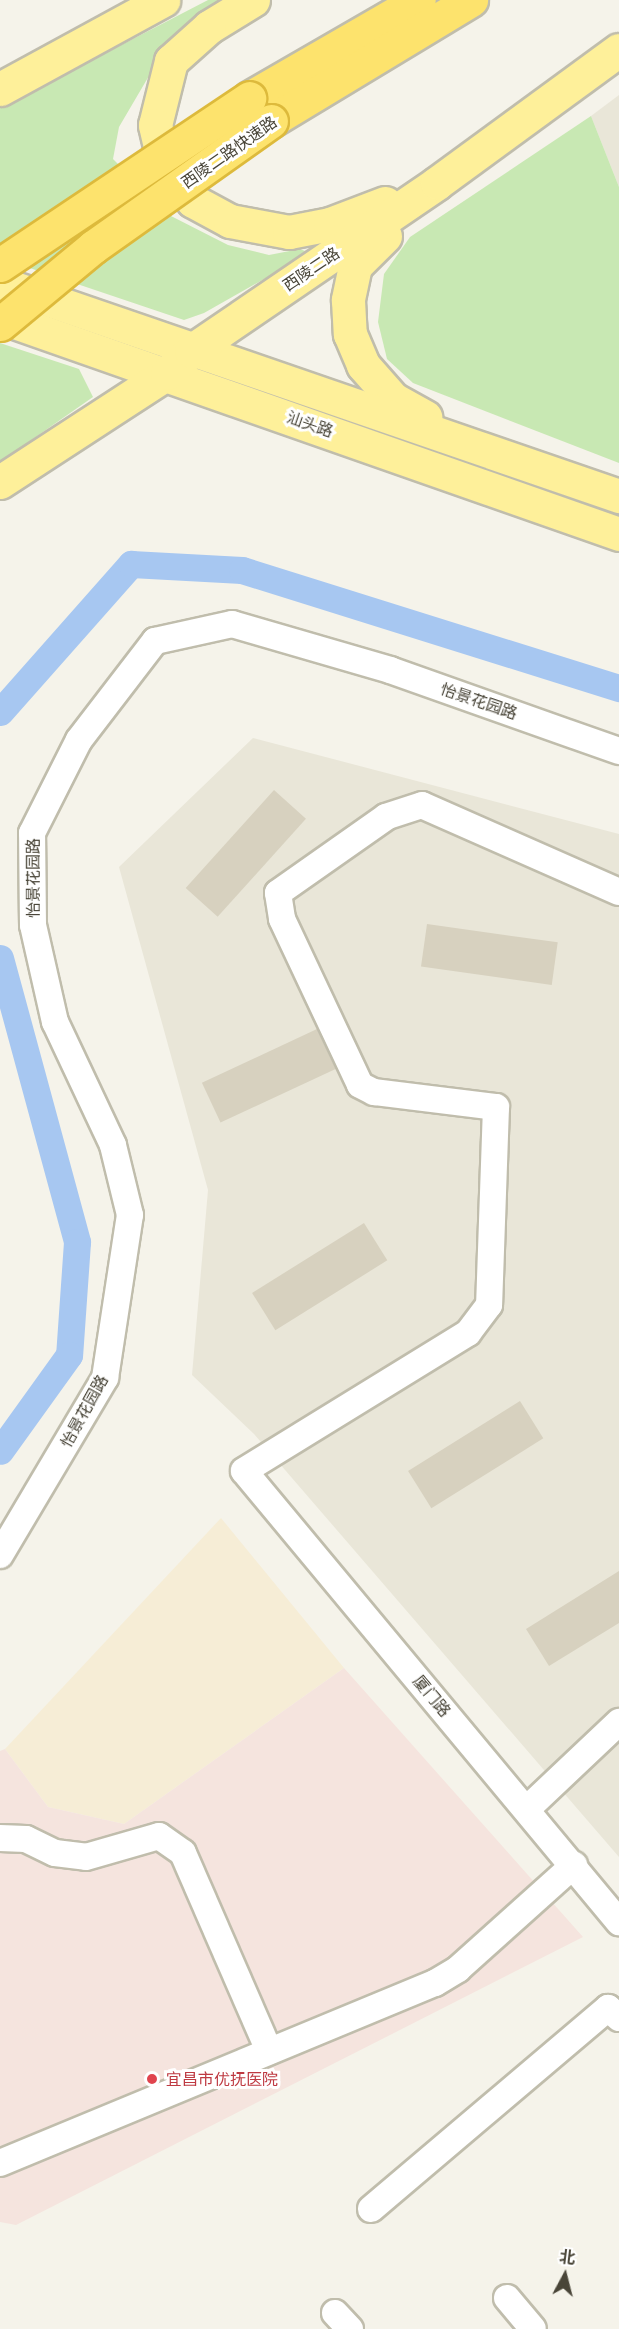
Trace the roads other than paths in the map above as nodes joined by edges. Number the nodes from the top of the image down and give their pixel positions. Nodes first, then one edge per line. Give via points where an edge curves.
1 (163, 0) edge
2 (253, 0) edge
3 (419, 0) edge
4 (471, 0) edge
5 (495, 0) edge
6 (411, 37) junction
7 (619, 50) edge
8 (0, 88) edge
9 (437, 183) junction
10 (0, 265) edge
11 (0, 283) edge
12 (0, 317) edge
13 (0, 324) edge
14 (191, 351) junction
15 (167, 373) junction
16 (479, 448) junction
17 (0, 482) edge
18 (619, 496) edge
19 (619, 534) edge
20 (619, 751) edge
21 (619, 892) edge
22 (0, 1554) edge
23 (619, 1722) edge
24 (527, 1809) junction
25 (0, 1838) edge
26 (574, 1865) junction
27 (619, 1922) edge
28 (619, 2018) edge
29 (269, 2051) junction
30 (0, 2163) edge
31 (371, 2209) dead end
32 (507, 2298) dead end
33 (533, 2329) edge

1 - 8 main road
2 - 9 main road via 209,27 171,61 160,95 155,125 164,165 193,201 230,221 289,232 330,224
3 - 10 highway, 西陵二路快速路, bridge via 249,98
4 - 6 highway, 西陵二路快速路
5 - 6 highway
6 - 13 highway, 西陵二路快速路, bridge via 271,121 93,247
7 - 9 main road, 西陵二路
9 - 14 main road, 西陵二路
9 - 16 main road via 355,266 348,300 350,334 363,365 393,399
11 - 14 main road, 汕头路
12 - 15 main road, 汕头路
14 - 15 main road, 西陵二路
14 - 16 main road, 汕头路
15 - 17 main road, 西陵二路
15 - 19 main road, 汕头路
16 - 18 main road, 汕头路
20 - 22 street, 怡景花园路 via 390,670 232,624 155,641 79,740 32,833 33,925 55,1022 113,1146 129,1215 105,1378
21 - 24 street, 厦门路 via 422,805 386,817 278,893 282,919 360,1085 374,1092 496,1107 489,1305 468,1333 244,1471
23 - 24 street
24 - 26 street, 厦门路
25 - 29 street via 26,1839 55,1853 86,1857 159,1836 183,1853
26 - 27 street, 厦门路
26 - 29 street via 458,1969 435,1983
28 - 31 street via 608,2008
29 - 30 street
32 - 33 street

